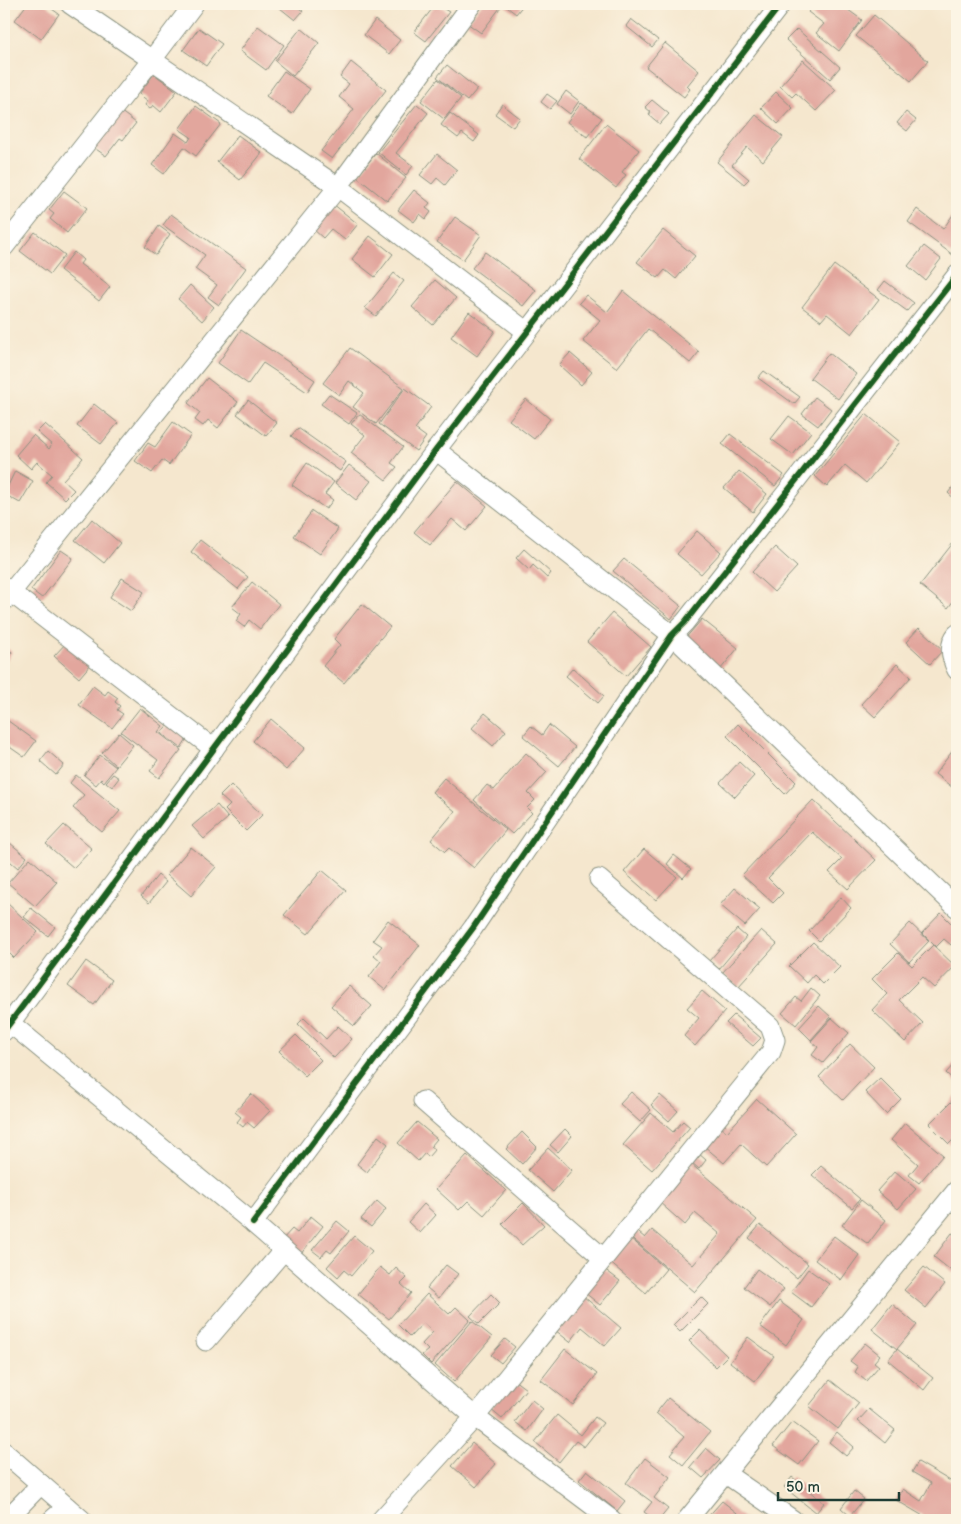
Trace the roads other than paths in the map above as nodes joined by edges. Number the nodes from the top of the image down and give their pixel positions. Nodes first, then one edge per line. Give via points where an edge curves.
1 (70, 4) edge
2 (194, 4) edge
3 (472, 4) edge
4 (781, 4) edge
5 (151, 61) junction
6 (338, 187) junction
7 (4, 247) edge
8 (957, 275) edge
9 (527, 332) junction
10 (436, 450) junction
11 (6, 594) edge
12 (957, 634) edge
13 (672, 635) junction
14 (957, 670) edge
15 (214, 749) junction
16 (599, 879) dead end
17 (957, 908) edge
18 (7, 1027) edge
19 (423, 1101) dead end
20 (957, 1190) edge
21 (253, 1223) junction
22 (284, 1250) junction
23 (603, 1258) junction
24 (206, 1341) dead end
25 (475, 1417) junction
26 (4, 1452) edge
27 (726, 1474) junction
28 (41, 1484) junction
29 (67, 1507) junction
30 (6, 1520) edge
31 (52, 1520) edge
32 (82, 1520) edge
33 (381, 1520) edge
34 (612, 1520) edge
35 (687, 1520) edge
36 (794, 1520) edge

1 - 5 street
2 - 5 street
3 - 6 street
4 - 9 street
5 - 6 street
5 - 7 street
6 - 9 street
6 - 11 street
8 - 13 street via 692,614
9 - 10 street
10 - 13 street
10 - 15 street
11 - 15 street
12 - 14 street via 951,648
13 - 17 street
13 - 21 street via 473,928
15 - 18 street
16 - 23 street via 770,1026 775,1040 771,1052
18 - 21 street
19 - 23 street
20 - 27 street
21 - 22 street
22 - 24 street
22 - 25 street
23 - 25 street
25 - 33 street
25 - 34 street
26 - 28 street
27 - 35 street
27 - 36 street
28 - 29 street
28 - 30 street
29 - 31 street
29 - 32 street

